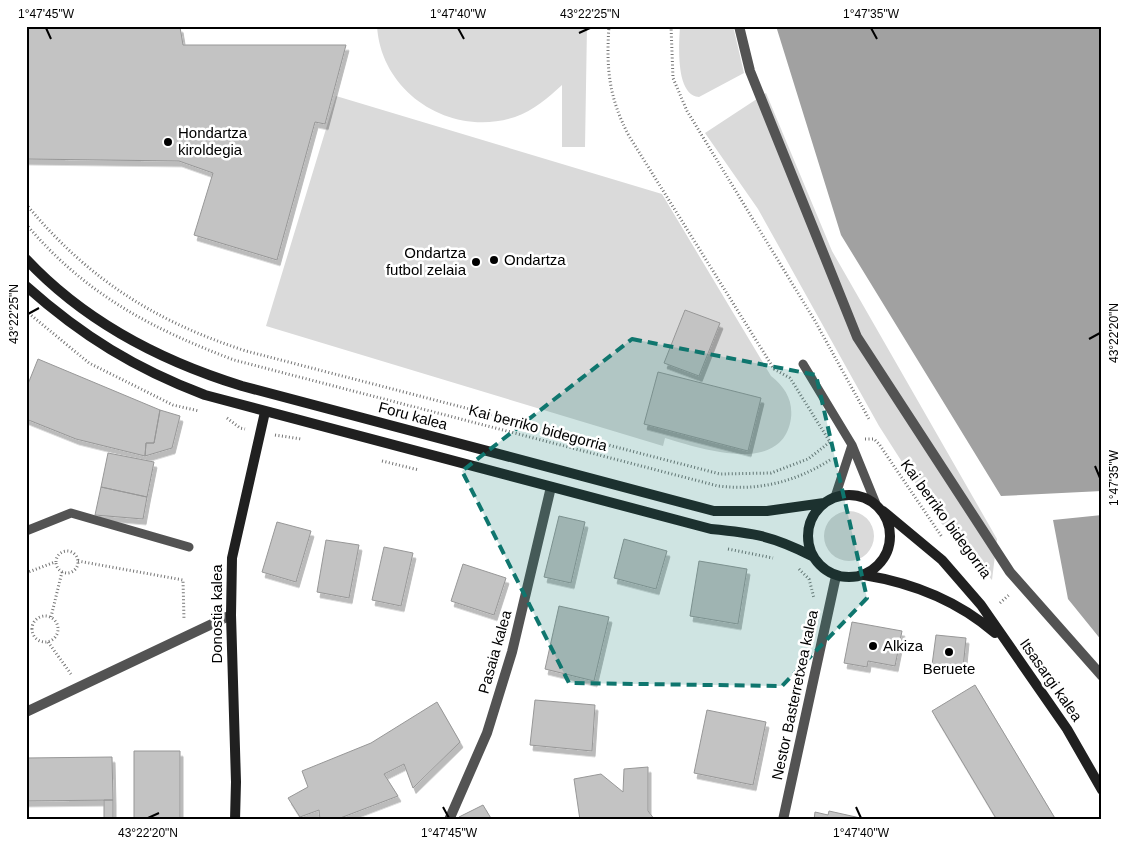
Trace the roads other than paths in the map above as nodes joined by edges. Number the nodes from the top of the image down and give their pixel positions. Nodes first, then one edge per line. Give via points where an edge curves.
1 (739, 26) edge
2 (26, 259) edge
3 (26, 286) edge
4 (803, 364) dead end
5 (265, 412) junction
6 (852, 445) junction
7 (551, 487) junction
8 (835, 497) junction
9 (824, 503) junction
10 (879, 507) junction
11 (26, 530) edge
12 (190, 547) dead end
13 (812, 556) junction
14 (863, 575) junction
15 (836, 576) junction
16 (231, 614) junction
17 (1004, 641) junction
18 (1102, 676) edge
19 (26, 712) edge
20 (1102, 790) edge
21 (235, 820) edge
22 (449, 820) edge
23 (783, 820) edge

1 - 18 street via 750,71 857,337 1010,572
2 - 9 street, Foru kalea via 63,293 122,335 180,364 242,386 714,511 767,511
3 - 5 street via 83,334 142,369 205,395
4 - 6 lane
5 - 7 street
5 - 16 street, Donostia kalea via 232,558
6 - 8 lane
6 - 10 lane
7 - 13 street via 711,528 765,535
7 - 22 street, Pasaia kalea via 509,661 487,733
8 - 9 street
8 - 10 street via 863,497
9 - 13 street via 812,518 807,537
10 - 14 street via 890,527 891,544 884,560 872,572
10 - 17 street, Itsasargi kalea via 942,560 981,605
11 - 12 lane via 72,513
13 - 15 street via 822,568
14 - 15 street via 854,578
14 - 17 street, Itsasargi kalea via 914,586 938,596 974,617
15 - 23 street, Nestor Basterretxea kalea
16 - 19 street
16 - 21 street, Donostia kalea
17 - 20 street, Itsasargi kalea via 1067,729

